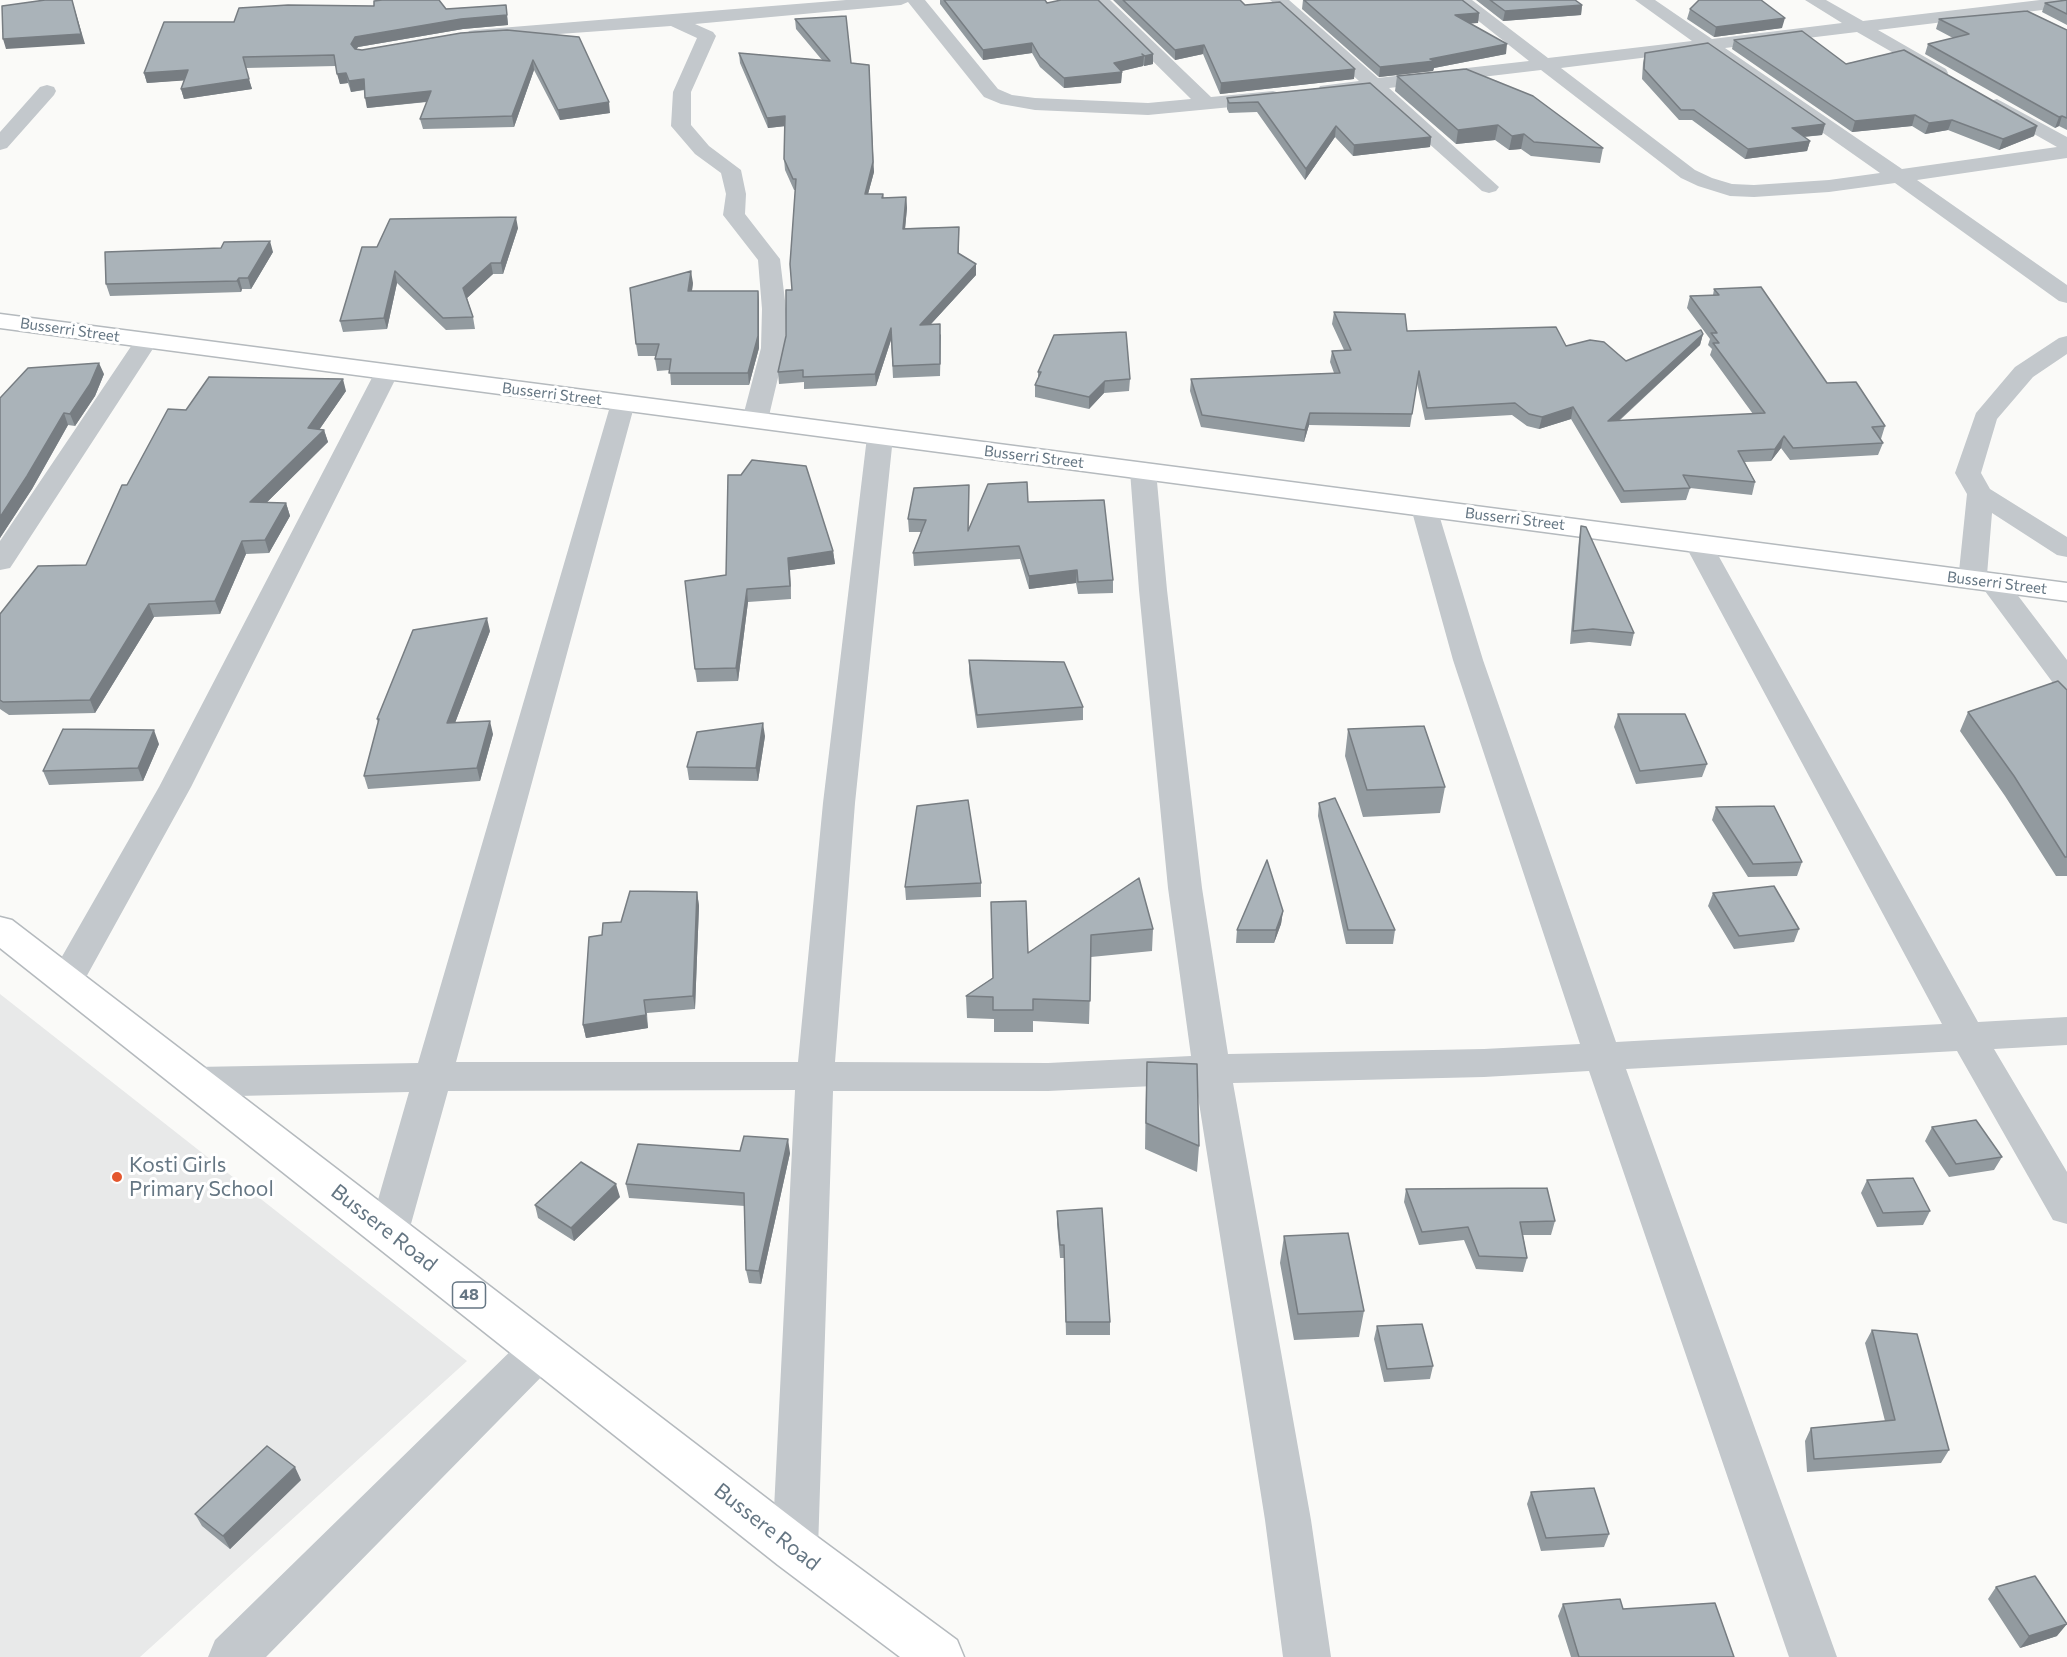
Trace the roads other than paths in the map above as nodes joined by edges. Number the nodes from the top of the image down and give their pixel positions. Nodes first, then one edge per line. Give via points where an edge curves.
1 (902, 0) edge
2 (916, 0) edge
3 (1100, 0) edge
4 (1280, 0) edge
5 (1461, 0) edge
6 (1644, 0) edge
7 (1814, 0) edge
8 (2067, 3) edge
9 (637, 4) dead end
10 (2007, 4) edge
11 (741, 15) junction
12 (672, 20) junction
13 (2046, 24) edge
14 (1856, 26) junction
15 (707, 36) junction
16 (452, 38) edge
17 (1710, 44) junction
18 (1548, 66) junction
19 (1956, 82) edge
20 (1374, 85) junction
21 (47, 91) dead end
22 (1977, 94) edge
23 (1206, 103) junction
24 (0, 144) edge
25 (2067, 145) edge
26 (2067, 152) edge
27 (1900, 177) junction
28 (1489, 187) dead end
29 (2067, 296) edge
30 (0, 321) edge
31 (146, 341) junction
32 (2067, 343) edge
33 (387, 372) junction
34 (623, 403) junction
35 (755, 420) junction
36 (880, 437) junction
37 (1143, 471) junction
38 (1980, 494) junction
39 (1424, 508) junction
40 (1698, 543) junction
41 (2067, 549) edge
42 (0, 562) edge
43 (1983, 581) junction
44 (2067, 592) edge
45 (2067, 680) edge
46 (0, 930) edge
47 (66, 981) junction
48 (2067, 1031) edge
49 (1968, 1037) junction
50 (1603, 1057) junction
51 (1212, 1069) junction
52 (815, 1076) junction
53 (432, 1077) junction
54 (195, 1082) junction
55 (2067, 1208) edge
56 (388, 1232) junction
57 (540, 1350) junction
58 (795, 1549) junction
59 (232, 1657) edge
60 (940, 1657) edge
61 (1307, 1657) edge
62 (1813, 1657) edge

1 - 11 street
2 - 23 street via 991,93 1008,100 1136,108
3 - 23 street
4 - 20 street
5 - 18 street
6 - 17 street
7 - 14 street
8 - 10 street
9 - 12 street
10 - 13 street
10 - 14 street
11 - 12 street
11 - 15 street
12 - 15 street
12 - 16 street
14 - 17 street
14 - 19 street
15 - 35 street via 682,92 681,126 702,150 731,170 736,194 734,215 769,259 773,348
17 - 18 street
17 - 27 street
18 - 20 street
18 - 27 street via 1667,158 1705,182 1730,190 1829,186
20 - 23 street
20 - 28 street
21 - 24 street
22 - 25 street
26 - 27 street
27 - 29 street
30 - 31 main road, Busserri Street
31 - 33 main road, Busserri Street
31 - 42 street
32 - 38 street via 2024,372 1985,418 1968,473
33 - 34 main road, Busserri Street
33 - 47 street via 175,787
34 - 35 main road, Busserri Street
34 - 53 street
35 - 36 main road, Busserri Street
36 - 37 main road, Busserri Street
36 - 52 street via 839,803
37 - 39 main road, Busserri Street
37 - 51 street via 1185,888
38 - 41 street
38 - 43 street
39 - 40 main road, Busserri Street
39 - 50 street via 1468,660
40 - 43 main road, Busserri Street
40 - 49 street
43 - 44 main road, Busserri Street
43 - 45 street
46 - 47 main road, Bussere Road / 48
47 - 54 main road, Bussere Road / 48
48 - 49 street
49 - 50 street
49 - 55 street
50 - 51 street
50 - 62 street
51 - 52 street via 1048,1077
51 - 61 street via 1288,1520
52 - 53 street
52 - 58 street
53 - 54 street
53 - 56 street
54 - 56 main road, Bussere Road / 48
56 - 57 main road, Bussere Road / 48
57 - 58 main road, Bussere Road / 48
57 - 59 street
58 - 60 main road, Bussere Road / 48

